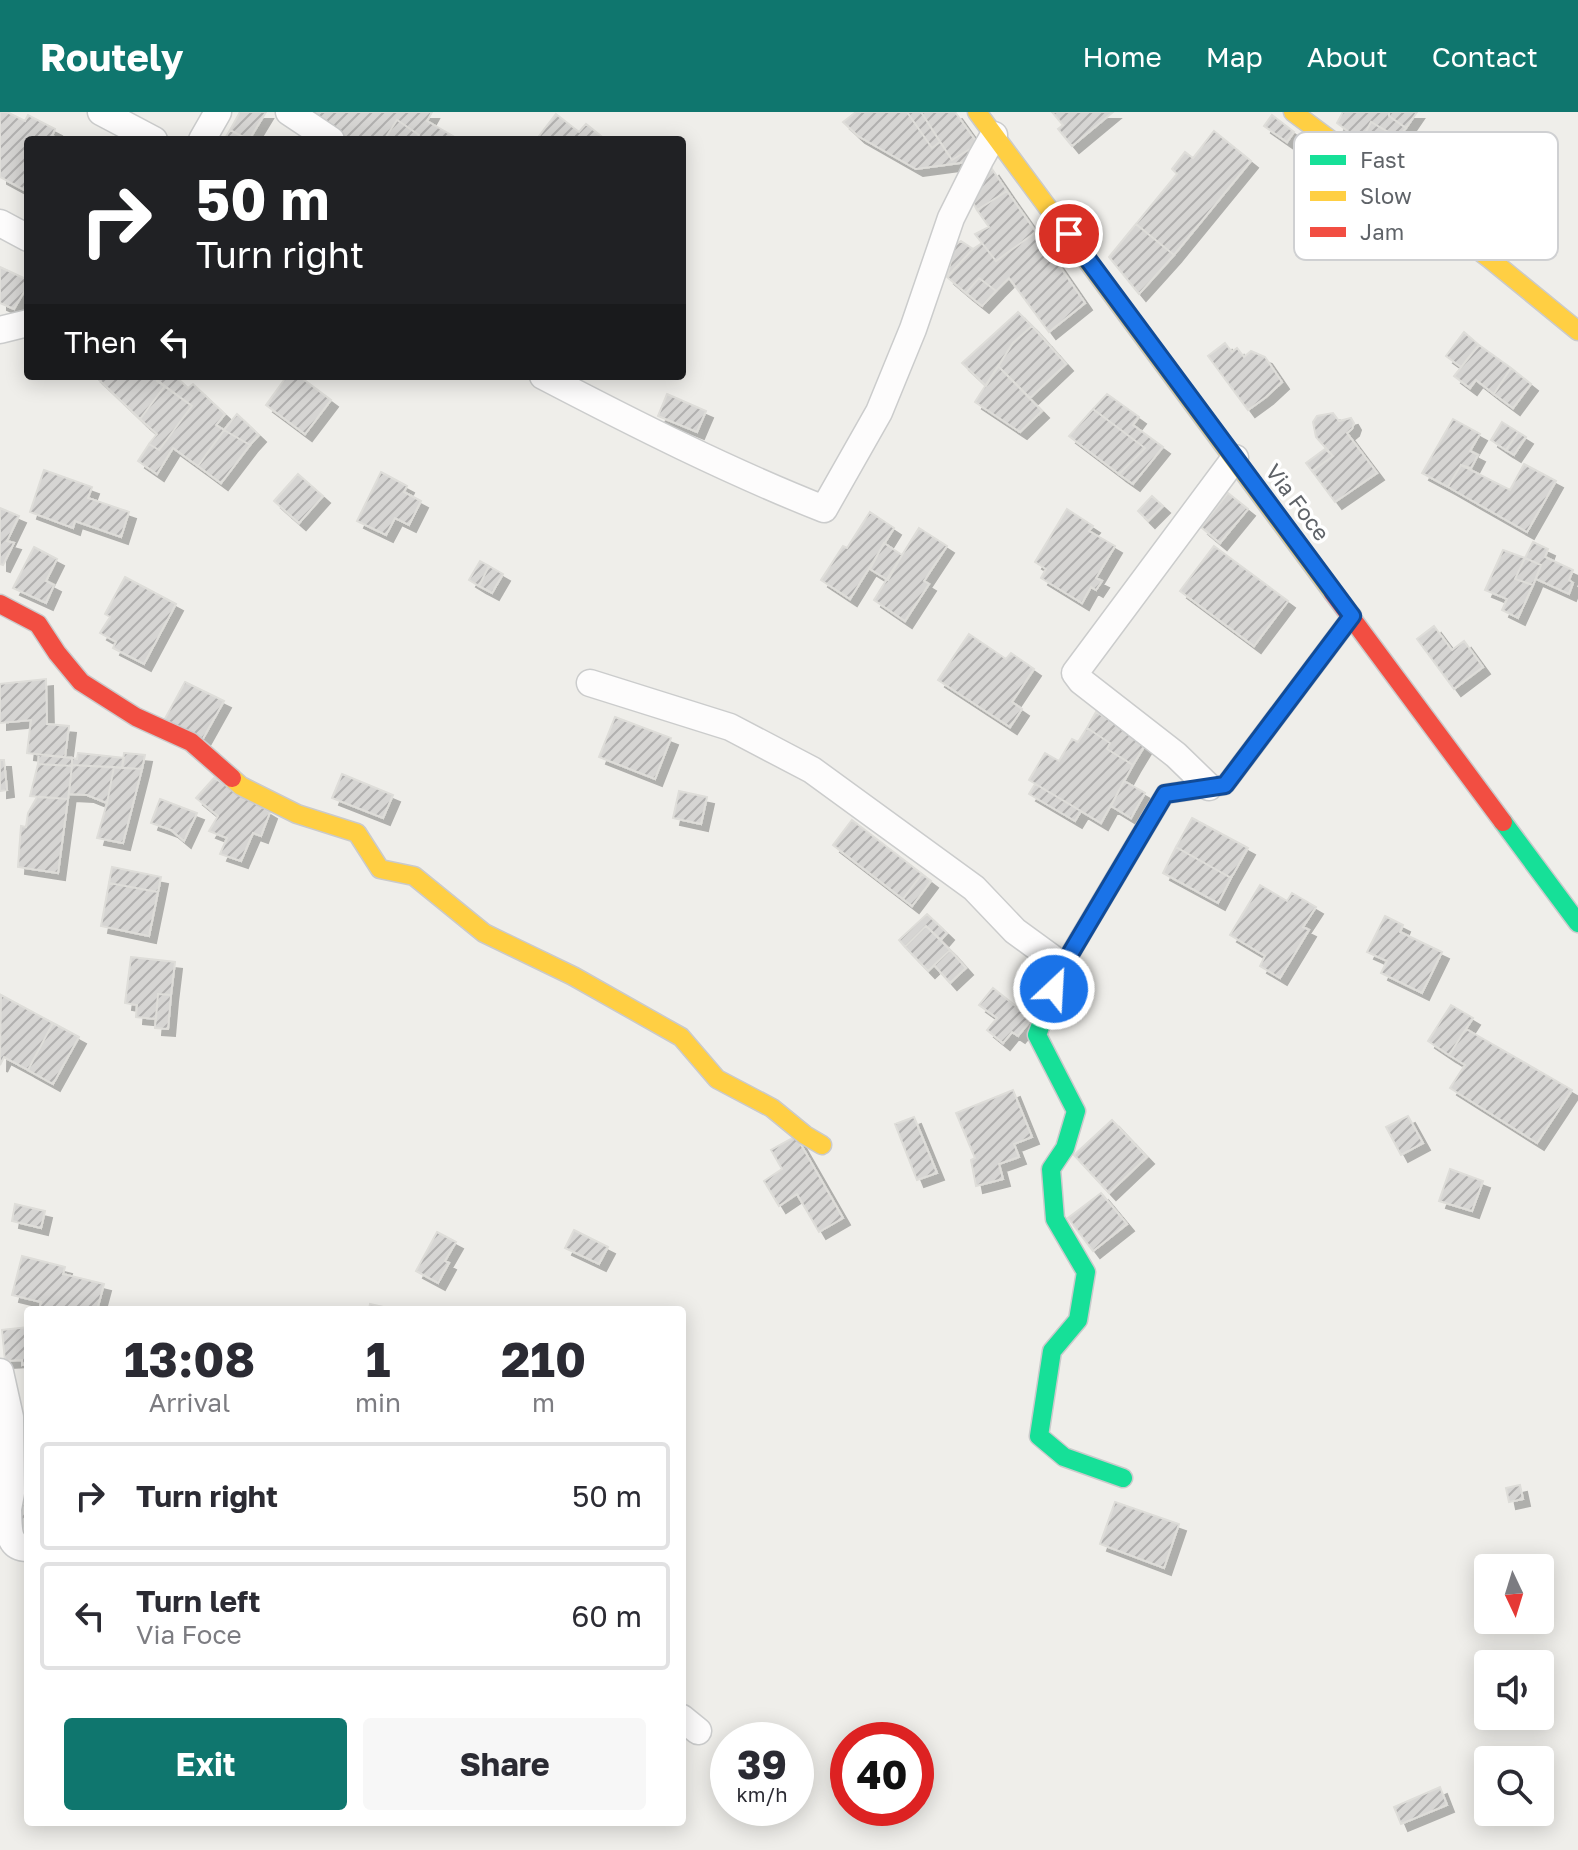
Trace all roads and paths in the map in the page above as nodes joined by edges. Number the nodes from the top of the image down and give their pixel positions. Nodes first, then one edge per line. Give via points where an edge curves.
1 (218, 112) edge
2 (289, 112) edge
3 (977, 112) edge
4 (1293, 112) edge
5 (110, 125) edge
6 (1320, 132) edge
7 (994, 135) junction
8 (142, 136) edge
9 (204, 136) edge
10 (325, 136) edge
11 (0, 223) edge
12 (24, 236) edge
13 (1491, 260) edge
14 (24, 324) edge
15 (0, 330) edge
16 (1578, 331) edge
17 (551, 380) edge
18 (1235, 458) junction
19 (0, 604) edge
20 (1352, 616) junction
21 (590, 683) dead end
22 (1209, 787) junction
23 (1578, 923) edge
24 (1063, 966) junction
25 (822, 1145) dead end
26 (0, 1372) edge
27 (1123, 1478) dead end
28 (4, 1514) edge
29 (24, 1548) edge

1 - 9 street
2 - 10 street
3 - 7 street, Via Foce
4 - 6 street
5 - 8 street
7 - 17 street via 951,218 879,412 824,509
7 - 18 street, Via Foce
11 - 12 street
13 - 16 street
14 - 15 street
18 - 20 street, Via Foce
18 - 22 street via 1075,673
19 - 25 street via 38,624 81,682 136,717 191,742 241,786 297,814 357,833 380,869 414,876 484,933 681,1037 717,1079 772,1108
20 - 22 street via 1225,785
20 - 23 street, Via Foce
21 - 24 street via 730,727 812,770 974,888 1015,931
22 - 24 street via 1165,794
24 - 27 street via 1037,1035 1076,1111 1065,1148 1051,1169 1055,1219 1086,1272 1078,1320 1052,1351 1039,1436 1064,1457
26 - 28 street via 10,1417 11,1493
28 - 29 street via 12,1541

